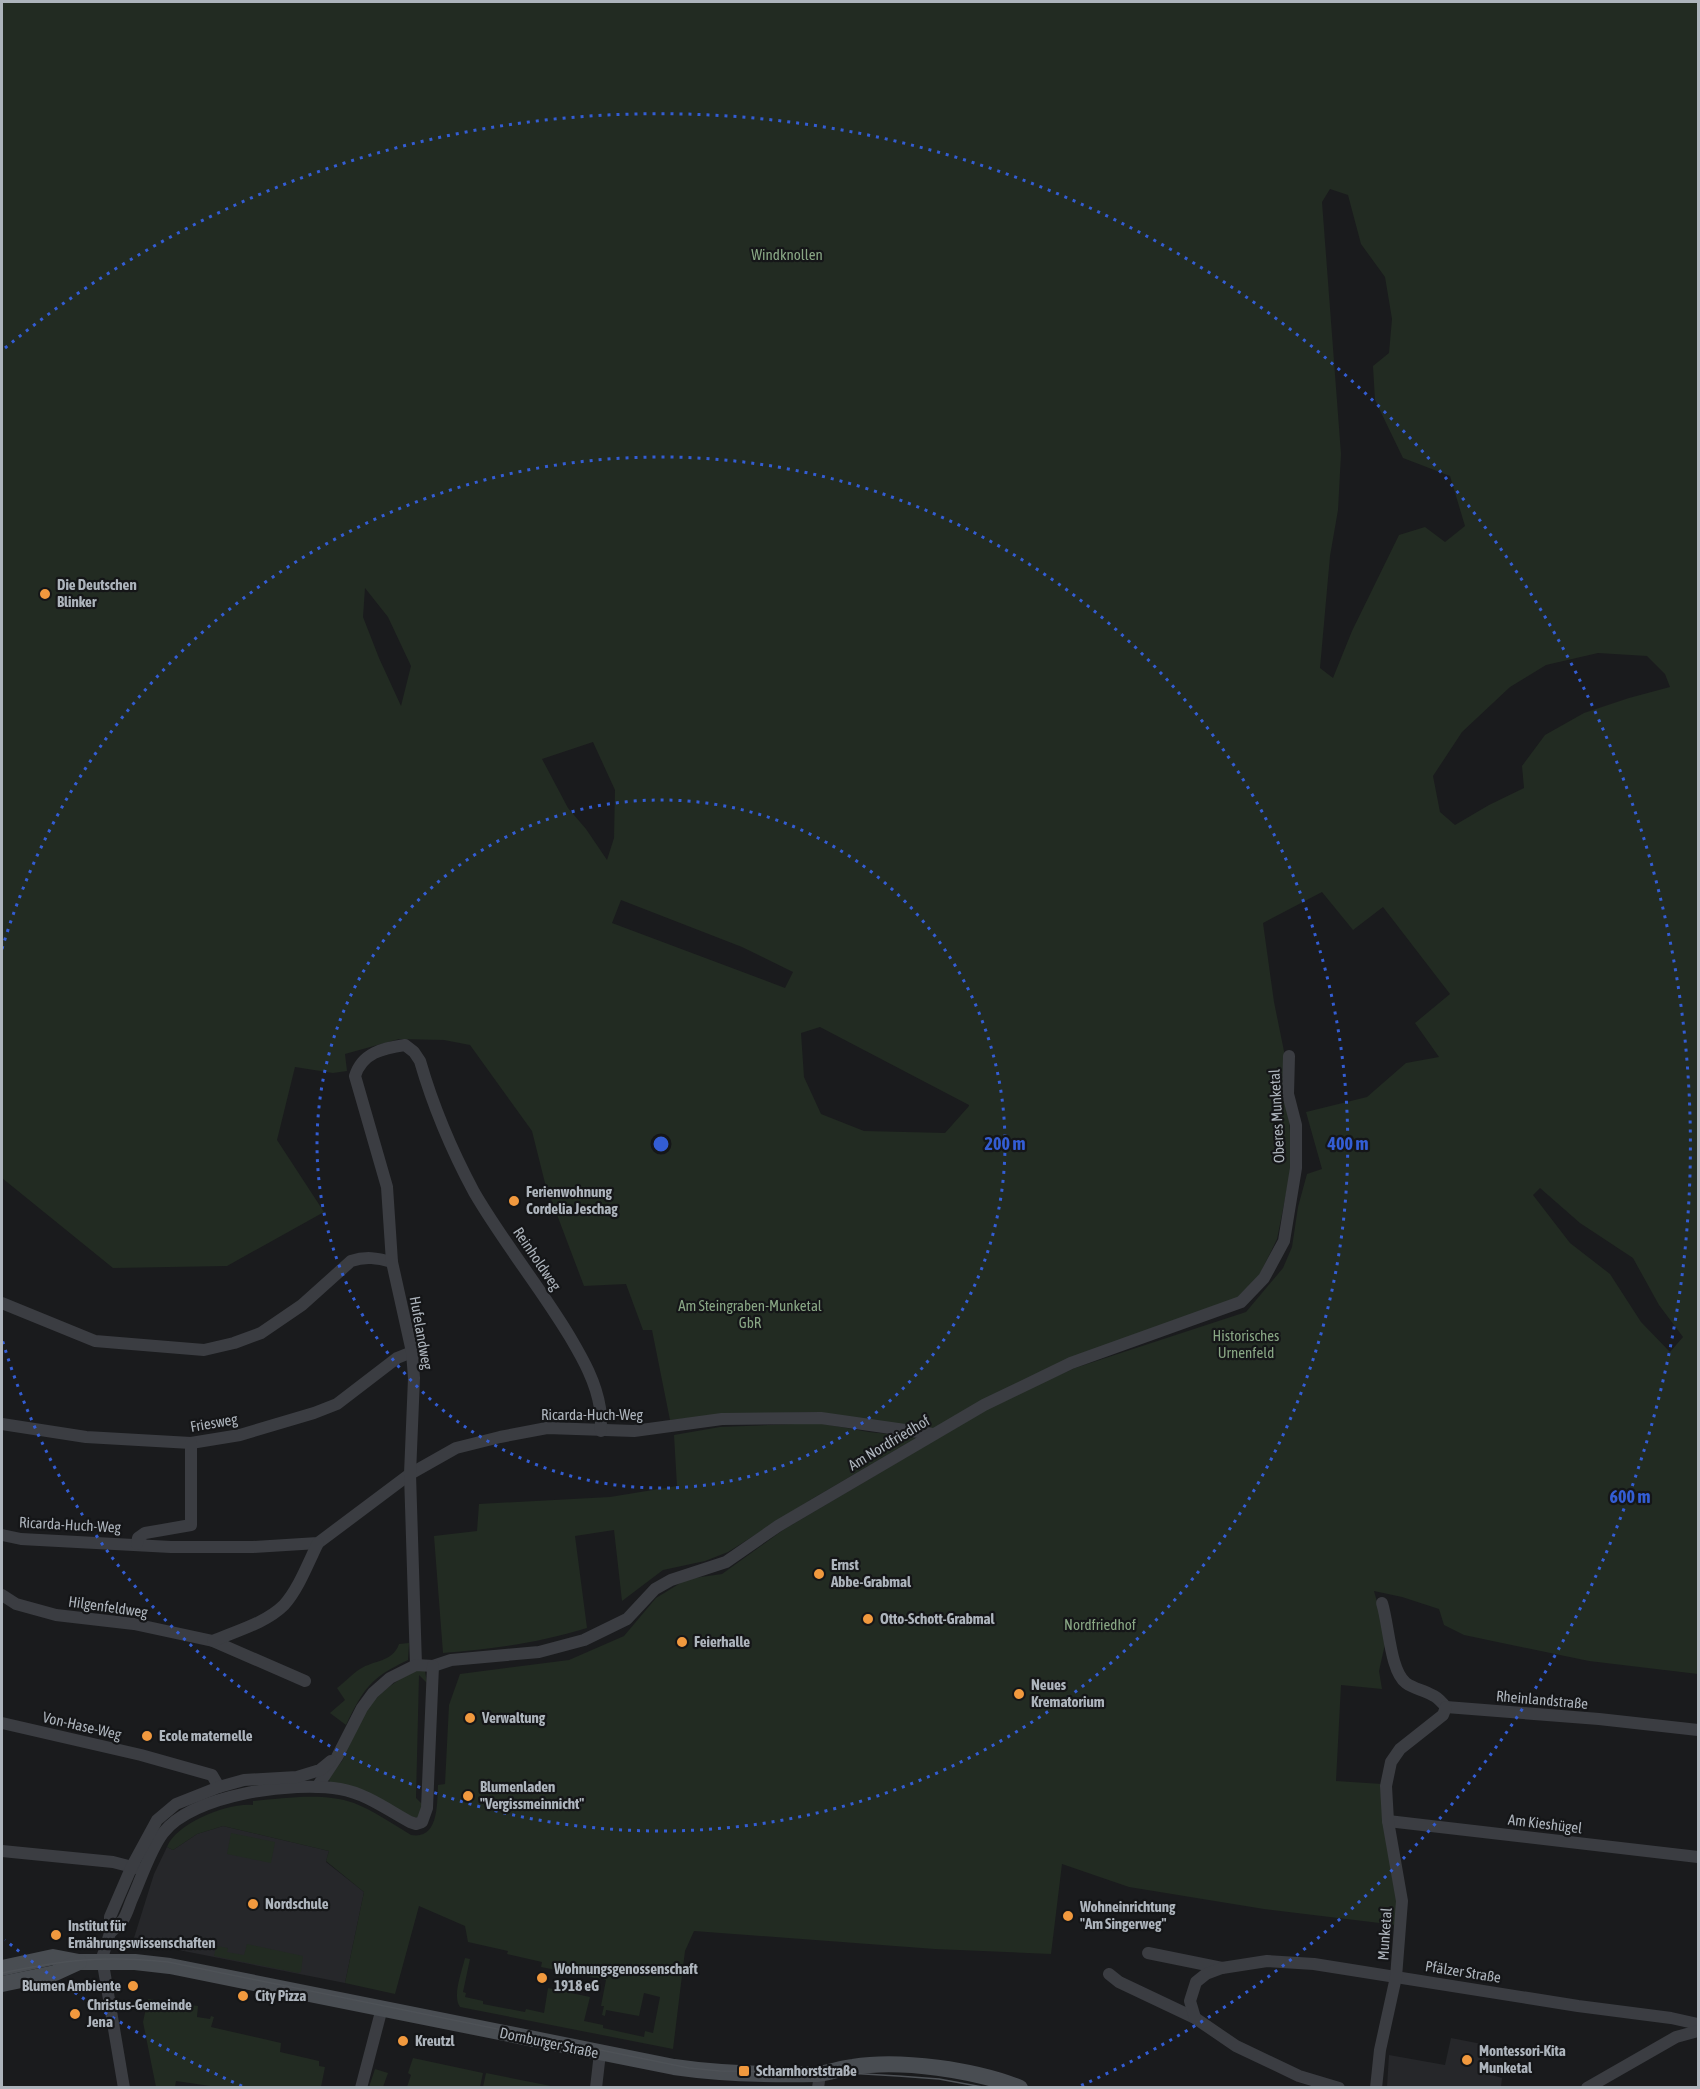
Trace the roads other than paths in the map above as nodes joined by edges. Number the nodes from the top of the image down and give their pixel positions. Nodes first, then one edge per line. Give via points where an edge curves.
1 (405, 1045) joint
2 (1289, 1056) dead end
3 (1295, 1175) joint
4 (392, 1262) junction
5 (2, 1303) edge
6 (412, 1352) junction
7 (2, 1424) edge
8 (601, 1431) junction
9 (933, 1434) junction
10 (192, 1443) junction
11 (410, 1474) junction
12 (2, 1535) edge
13 (318, 1543) junction
14 (137, 1544) junction
15 (2, 1595) edge
16 (1382, 1604) dead end
17 (213, 1641) junction
18 (416, 1665) junction
19 (433, 1666) junction
20 (305, 1681) dead end
21 (1446, 1707) junction
22 (2, 1724) edge
23 (1698, 1730) edge
24 (337, 1757) junction
25 (219, 1786) junction
26 (316, 1786) junction
27 (1388, 1821) junction
28 (2, 1851) edge
29 (1698, 1857) edge
30 (138, 1868) junction
31 (1148, 1953) dead end
32 (102, 1961) junction
33 (79, 1962) junction
34 (2, 1968) edge
35 (1222, 1968) junction
36 (1108, 1974) dead end
37 (1396, 1977) junction
38 (2, 1984) edge
39 (382, 2008) junction
40 (1195, 2018) junction
41 (1698, 2024) edge
42 (1698, 2031) edge
43 (600, 2053) junction
44 (819, 2081) edge
45 (124, 2088) edge
46 (361, 2088) edge
47 (596, 2088) edge
48 (1020, 2088) edge
49 (1340, 2088) edge
50 (1376, 2088) edge
51 (1587, 2088) edge

1 - 4 street, Hufelandweg via 375,1051 358,1065 355,1076 387,1187
1 - 8 street, Reinholdweg via 420,1061 474,1192 584,1361 600,1408
2 - 3 street, Oberes Munketal via 1288,1094 1296,1125
3 - 9 street, Am Nordfriedhof via 1284,1241 1264,1278 1240,1302 1071,1363
4 - 5 street via 371,1257 351,1261 302,1305 261,1333 204,1350 95,1341
4 - 6 street, Hufelandweg
6 - 10 street, Friesweg via 397,1358 337,1404 240,1435
6 - 11 street, Hufelandweg
7 - 10 street, Friesweg via 87,1437
8 - 9 street, Ricarda-Huch-Weg via 634,1431 722,1419 821,1418
8 - 11 street, Ricarda-Huch-Weg via 547,1428 500,1437 456,1448
9 - 19 street, Am Nordfriedhof via 778,1526 726,1562 655,1589 627,1619 602,1632 539,1652 451,1660
10 - 14 street, Ricarda-Huch-Weg via 191,1524 145,1533
11 - 13 street, Ricarda-Huch-Weg
11 - 18 street, Hufelandweg
12 - 14 street, Ricarda-Huch-Weg
13 - 14 street, Ricarda-Huch-Weg via 233,1547
13 - 17 street via 284,1605 260,1621
15 - 17 street, Hilgenfeldweg via 16,1604 56,1615 134,1624
16 - 21 street via 1396,1672 1406,1683 1435,1696
17 - 20 street, Hilgenfeldweg
18 - 19 street
18 - 24 street via 390,1678 373,1693
19 - 26 street via 427,1808 422,1822 410,1822 357,1793
21 - 23 street, Rheinlandstraße
21 - 27 street, Munketal via 1443,1715 1400,1749 1391,1762 1386,1786
22 - 25 street, Von-Hase-Weg via 212,1774
24 - 25 street via 320,1770 297,1777 244,1780
24 - 26 street
25 - 30 street via 176,1804 158,1820
26 - 30 street via 253,1791 204,1807 178,1819
27 - 29 street, Am Kieshügel
27 - 37 street, Munketal via 1402,1901
28 - 30 street
30 - 32 street via 124,1919 110,1933
31 - 35 street, Pfälzer Straße
32 - 33 street, Dornburger Straße
32 - 39 street, Dornburger Straße via 170,1966
32 - 45 street
33 - 34 street, Dornburger Straße via 53,1957
33 - 38 street, Dornburger Straße via 55,1973
35 - 37 street, Pfälzer Straße via 1267,1961
35 - 40 street, Pfälzer Straße via 1196,1982 1190,2001
36 - 40 street
37 - 41 street, Pfälzer Straße
37 - 50 street, Munketal
39 - 43 street, Dornburger Straße
39 - 46 street
40 - 49 street via 1236,2046 1299,2076
42 - 51 street via 1676,2037
43 - 44 street, Dornburger Straße via 717,2073
43 - 47 street
44 - 48 street, Dornburger Straße via 854,2066 903,2065 960,2070

